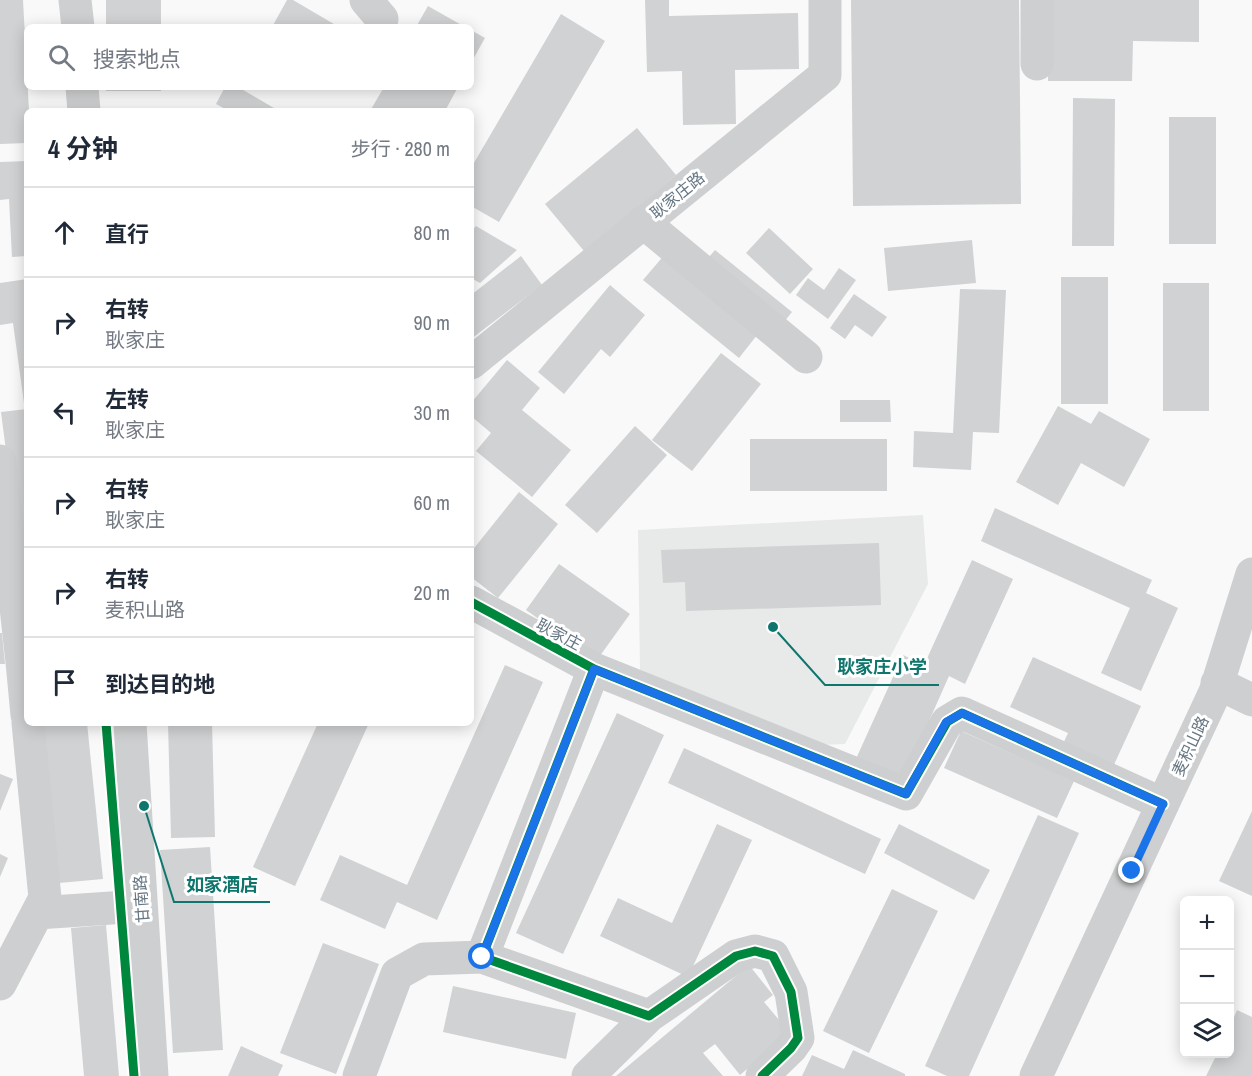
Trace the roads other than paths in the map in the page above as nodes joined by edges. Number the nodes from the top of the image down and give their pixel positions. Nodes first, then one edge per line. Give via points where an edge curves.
1 (75, 0) edge
2 (825, 0) edge
3 (1037, 0) edge
4 (78, 24) edge
5 (1037, 64) dead end
6 (82, 90) edge
7 (84, 108) edge
8 (643, 222) junction
9 (806, 357) dead end
10 (474, 361) edge
11 (0, 460) edge
12 (1252, 574) edge
13 (474, 604) edge
14 (24, 662) edge
15 (594, 669) junction
16 (1217, 683) junction
17 (1252, 700) edge
18 (28, 726) edge
19 (129, 726) edge
20 (1163, 804) junction
21 (141, 906) junction
22 (37, 913) junction
23 (482, 957) junction
24 (0, 984) edge
25 (649, 1016) junction
26 (152, 1076) edge
27 (359, 1076) edge
28 (588, 1076) edge
29 (762, 1076) edge
30 (1036, 1076) edge

1 - 4 street
2 - 8 street, 耿家庄路 via 825,75
3 - 5 street
6 - 7 street
8 - 9 street
8 - 10 street, 耿家庄路
11 - 14 street
12 - 16 street, 麦积山路
13 - 15 street, 耿家庄
15 - 20 street, 耿家庄 via 906,794 946,722 962,713
15 - 23 street
16 - 17 street
16 - 20 street, 麦积山路
18 - 22 street via 45,898
19 - 21 street, 甘南路
20 - 30 street, 麦积山路
21 - 22 street
21 - 26 street, 甘南路
22 - 24 street
23 - 25 street
23 - 27 street via 424,959 397,974
25 - 28 street
25 - 29 street via 736,956 755,951 773,956 791,992 798,1038

